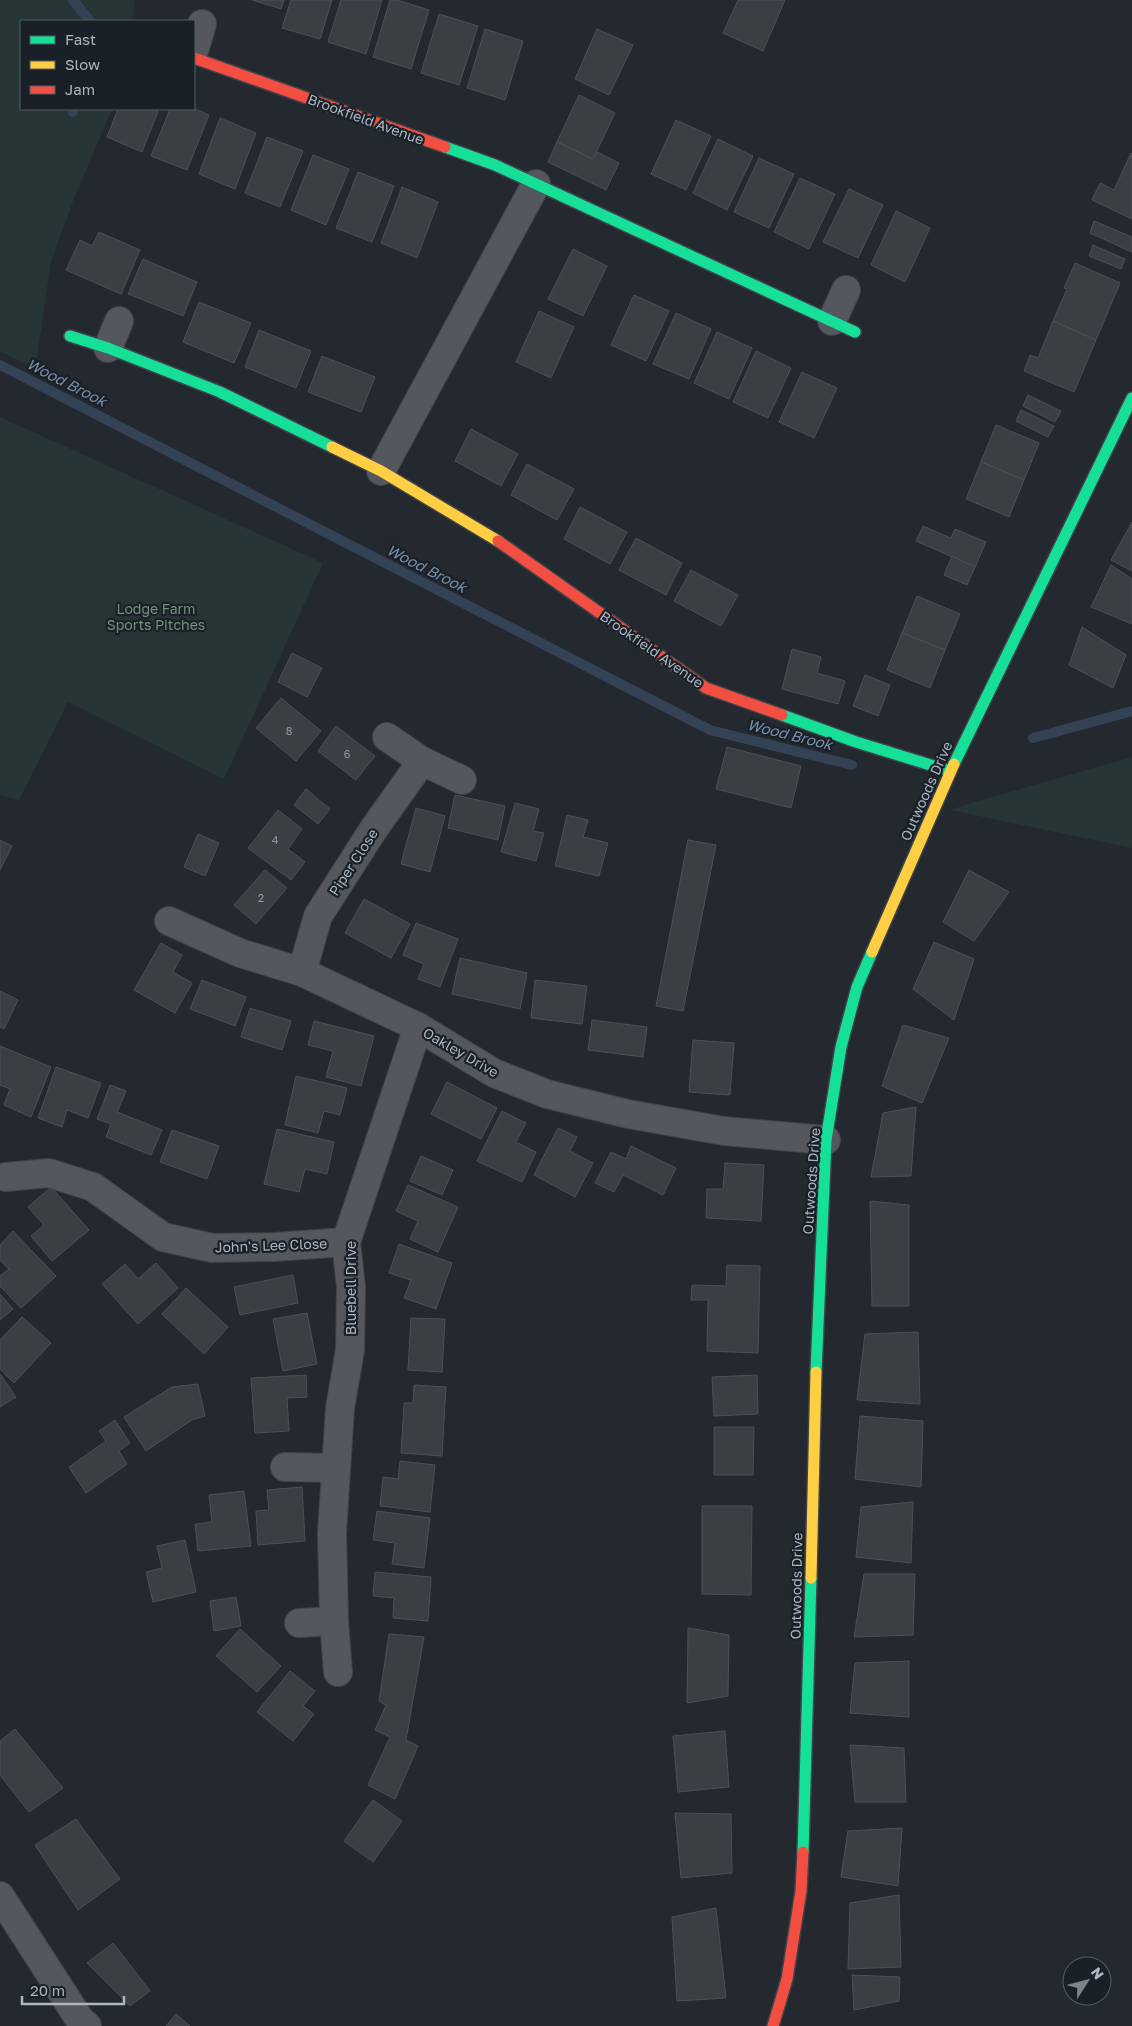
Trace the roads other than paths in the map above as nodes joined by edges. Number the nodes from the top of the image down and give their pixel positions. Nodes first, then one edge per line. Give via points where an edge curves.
1 (202, 24) dead end
2 (195, 48) edge
3 (195, 58) edge
4 (536, 184) junction
5 (846, 290) dead end
6 (119, 321) dead end
7 (844, 326) joint
8 (70, 336) dead end
9 (108, 348) junction
10 (1132, 398) edge
11 (381, 471) junction
12 (388, 736) dead end
13 (422, 761) junction
14 (950, 771) junction
15 (462, 780) dead end
16 (170, 921) dead end
17 (302, 972) junction
18 (418, 1027) junction
19 (826, 1140) junction
20 (2, 1176) edge
21 (346, 1242) junction
22 (286, 1467) dead end
23 (336, 1468) junction
24 (334, 1621) junction
25 (299, 1623) dead end
26 (338, 1672) dead end
27 (0, 1896) edge
28 (87, 2026) edge
29 (774, 2026) edge

1 - 2 street
3 - 4 street, Brookfield Avenue via 495,166
4 - 7 street, Brookfield Avenue
4 - 11 street
5 - 7 street, Brookfield Avenue
6 - 9 street
8 - 9 street, Brookfield Avenue
9 - 11 street, Brookfield Avenue via 220,392
10 - 14 street, Outwoods Drive
11 - 14 street, Brookfield Avenue via 510,548 706,688 856,742
12 - 13 street
13 - 15 street
13 - 17 street, Piper Close via 318,916
14 - 19 street, Outwoods Drive via 857,987 840,1047
16 - 17 street, Oakley Drive via 240,952
17 - 18 street, Oakley Drive
18 - 19 street, Oakley Drive via 494,1073 547,1094 628,1114 724,1131
18 - 21 street, Bluebell Drive
19 - 29 street, Outwoods Drive via 801,1890 787,1980
20 - 21 street, John's Lee Close via 49,1173 93,1186 163,1237 212,1248
21 - 23 street, Bluebell Drive via 351,1287 350,1350 340,1408
22 - 23 street
23 - 24 street, Bluebell Drive via 332,1533
24 - 25 street
24 - 26 street, Bluebell Drive
27 - 28 street

